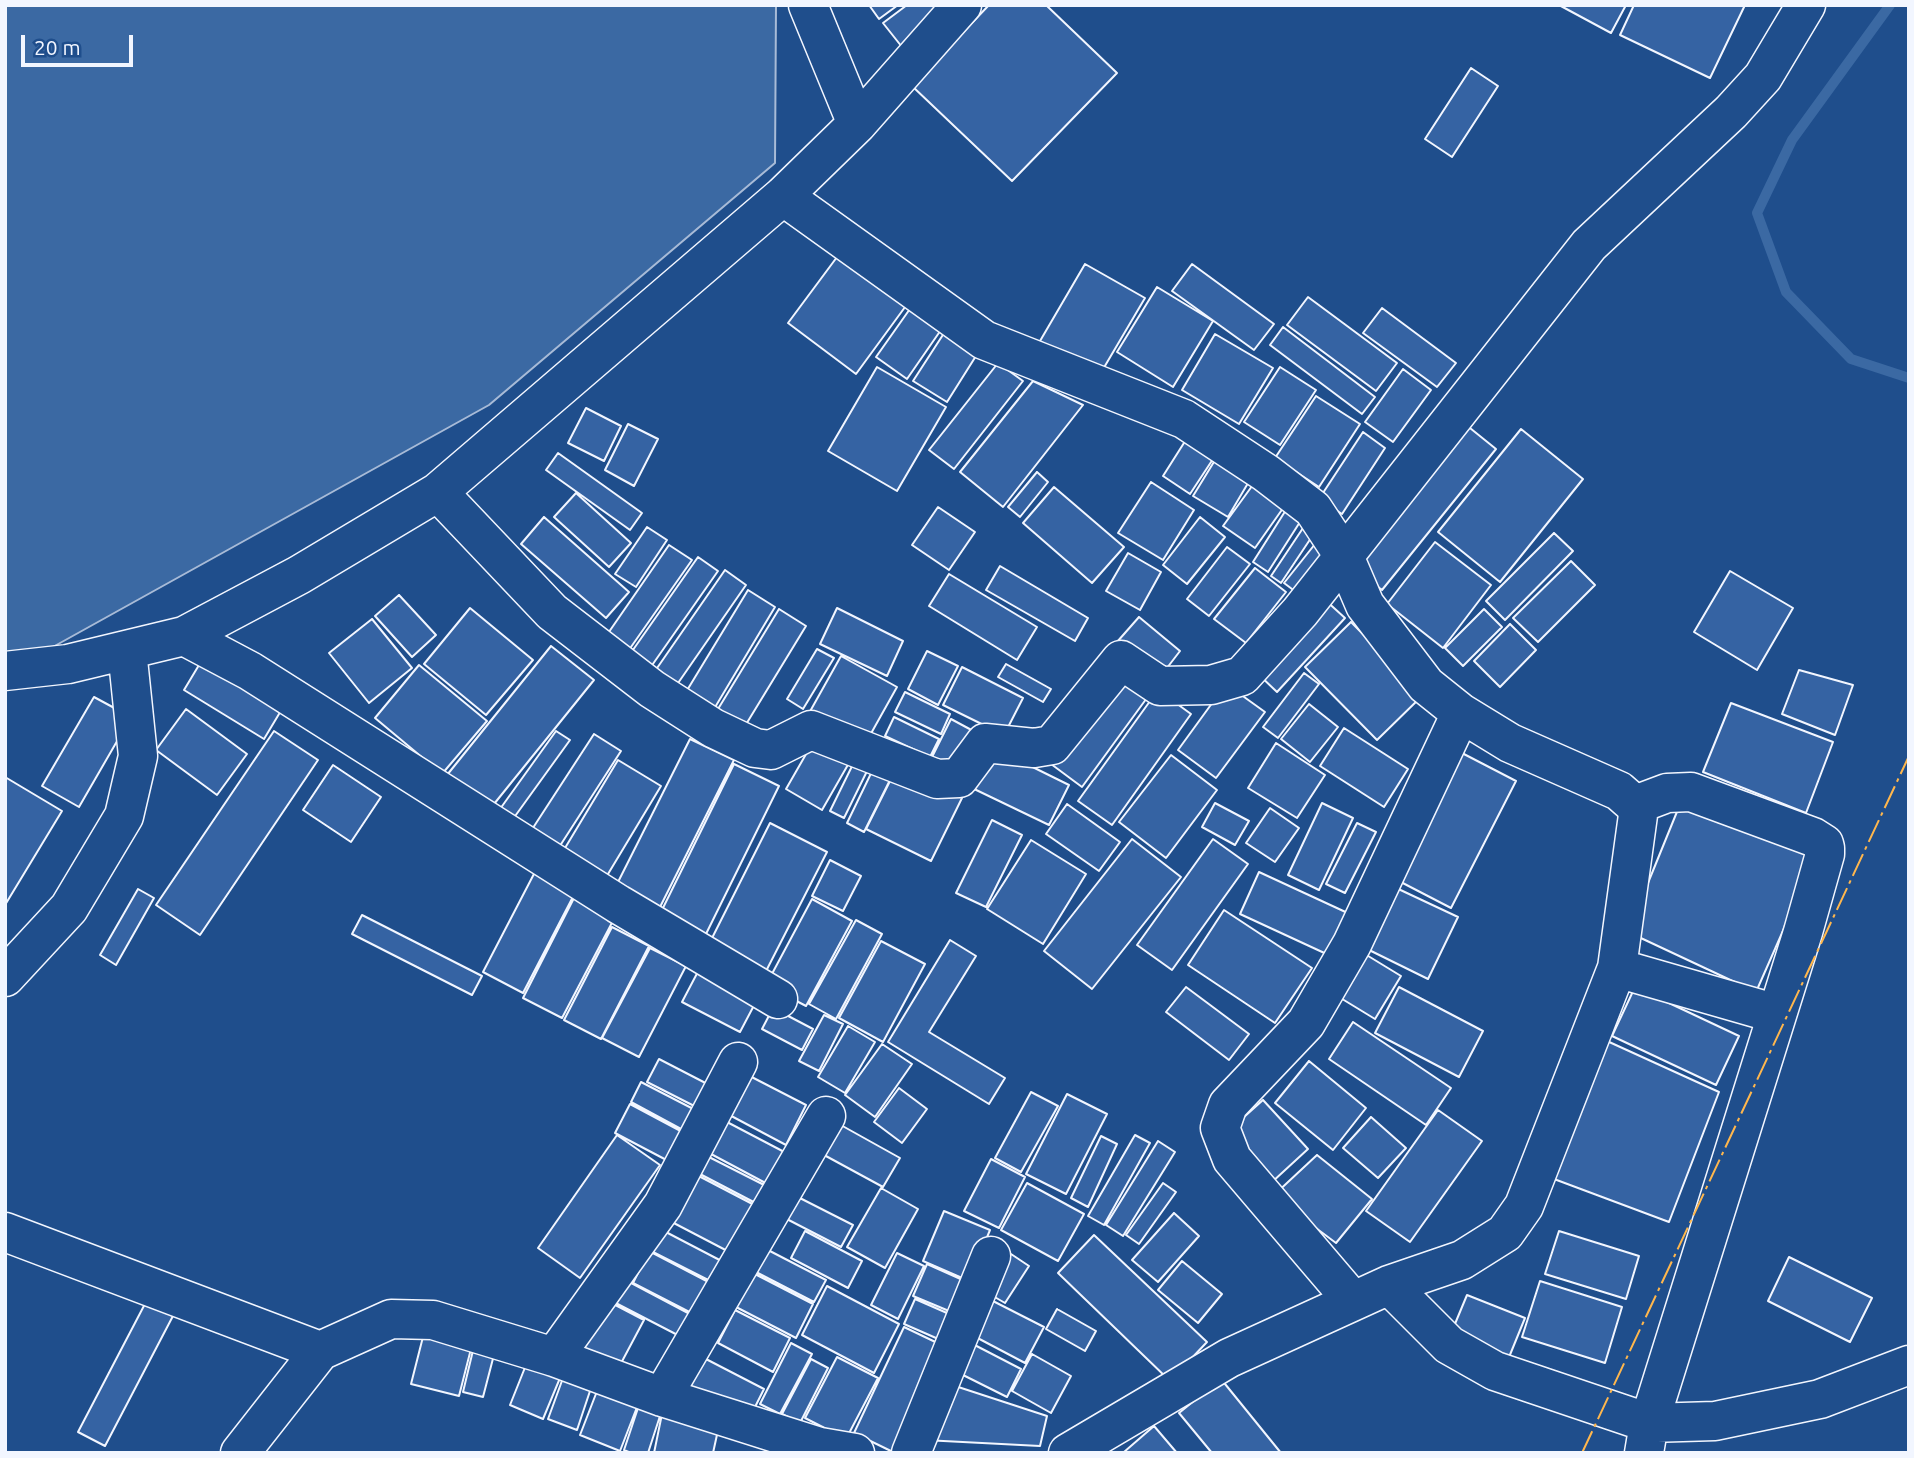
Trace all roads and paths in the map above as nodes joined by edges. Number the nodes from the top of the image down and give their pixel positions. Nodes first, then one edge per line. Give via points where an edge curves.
1 (807, 5) edge
2 (962, 5) edge
3 (1806, 5) edge
4 (857, 124) junction
5 (783, 196) junction
6 (438, 492) junction
7 (1344, 556) junction
8 (184, 636) junction
9 (127, 650) junction
10 (5, 671) edge
11 (1461, 713) junction
12 (1635, 806) junction
13 (1617, 968) junction
14 (5, 977) edge
15 (778, 999) dead end
16 (1777, 1014) junction
17 (738, 1062) dead end
18 (826, 1116) dead end
19 (5, 1232) edge
20 (991, 1256) dead end
21 (1389, 1285) junction
22 (1353, 1301) junction
23 (320, 1351) junction
24 (554, 1357) junction
25 (1909, 1365) edge
26 (663, 1397) junction
27 (1647, 1438) edge
28 (240, 1453) edge
29 (855, 1453) edge
30 (911, 1453) edge
31 (1068, 1453) edge

1 - 4 street
2 - 4 street
3 - 7 street via 1763,77 1590,246
4 - 5 street
5 - 6 street
5 - 7 street via 985,340 1184,419 1223,443 1313,509
6 - 7 street via 552,612 652,689 713,728 755,748 771,750 811,730 937,779 959,778 985,743 1034,748 1052,745 1121,660 1160,686 1211,685 1242,676
6 - 8 street via 299,575
7 - 11 street via 1365,605 1426,685
8 - 9 street
8 - 15 street via 250,671 618,904
9 - 10 street via 68,664
9 - 14 street via 138,756 124,816 69,908
11 - 12 street via 1510,743 1619,791
11 - 22 street via 1352,944 1306,1023 1228,1105 1220,1128 1232,1158
12 - 13 street via 1638,815
12 - 16 street via 1667,793 1691,792 1824,844 1804,932
13 - 16 street
13 - 21 street via 1524,1206 1505,1233 1462,1260
16 - 27 street
17 - 24 street via 663,1205
18 - 26 street
19 - 23 street
20 - 30 street
21 - 22 street
21 - 27 street via 1449,1345 1495,1371
22 - 31 street via 1229,1358
23 - 24 street via 391,1319 433,1320
23 - 28 street
24 - 26 street
25 - 27 street via 1821,1399
26 - 29 street via 820,1447

